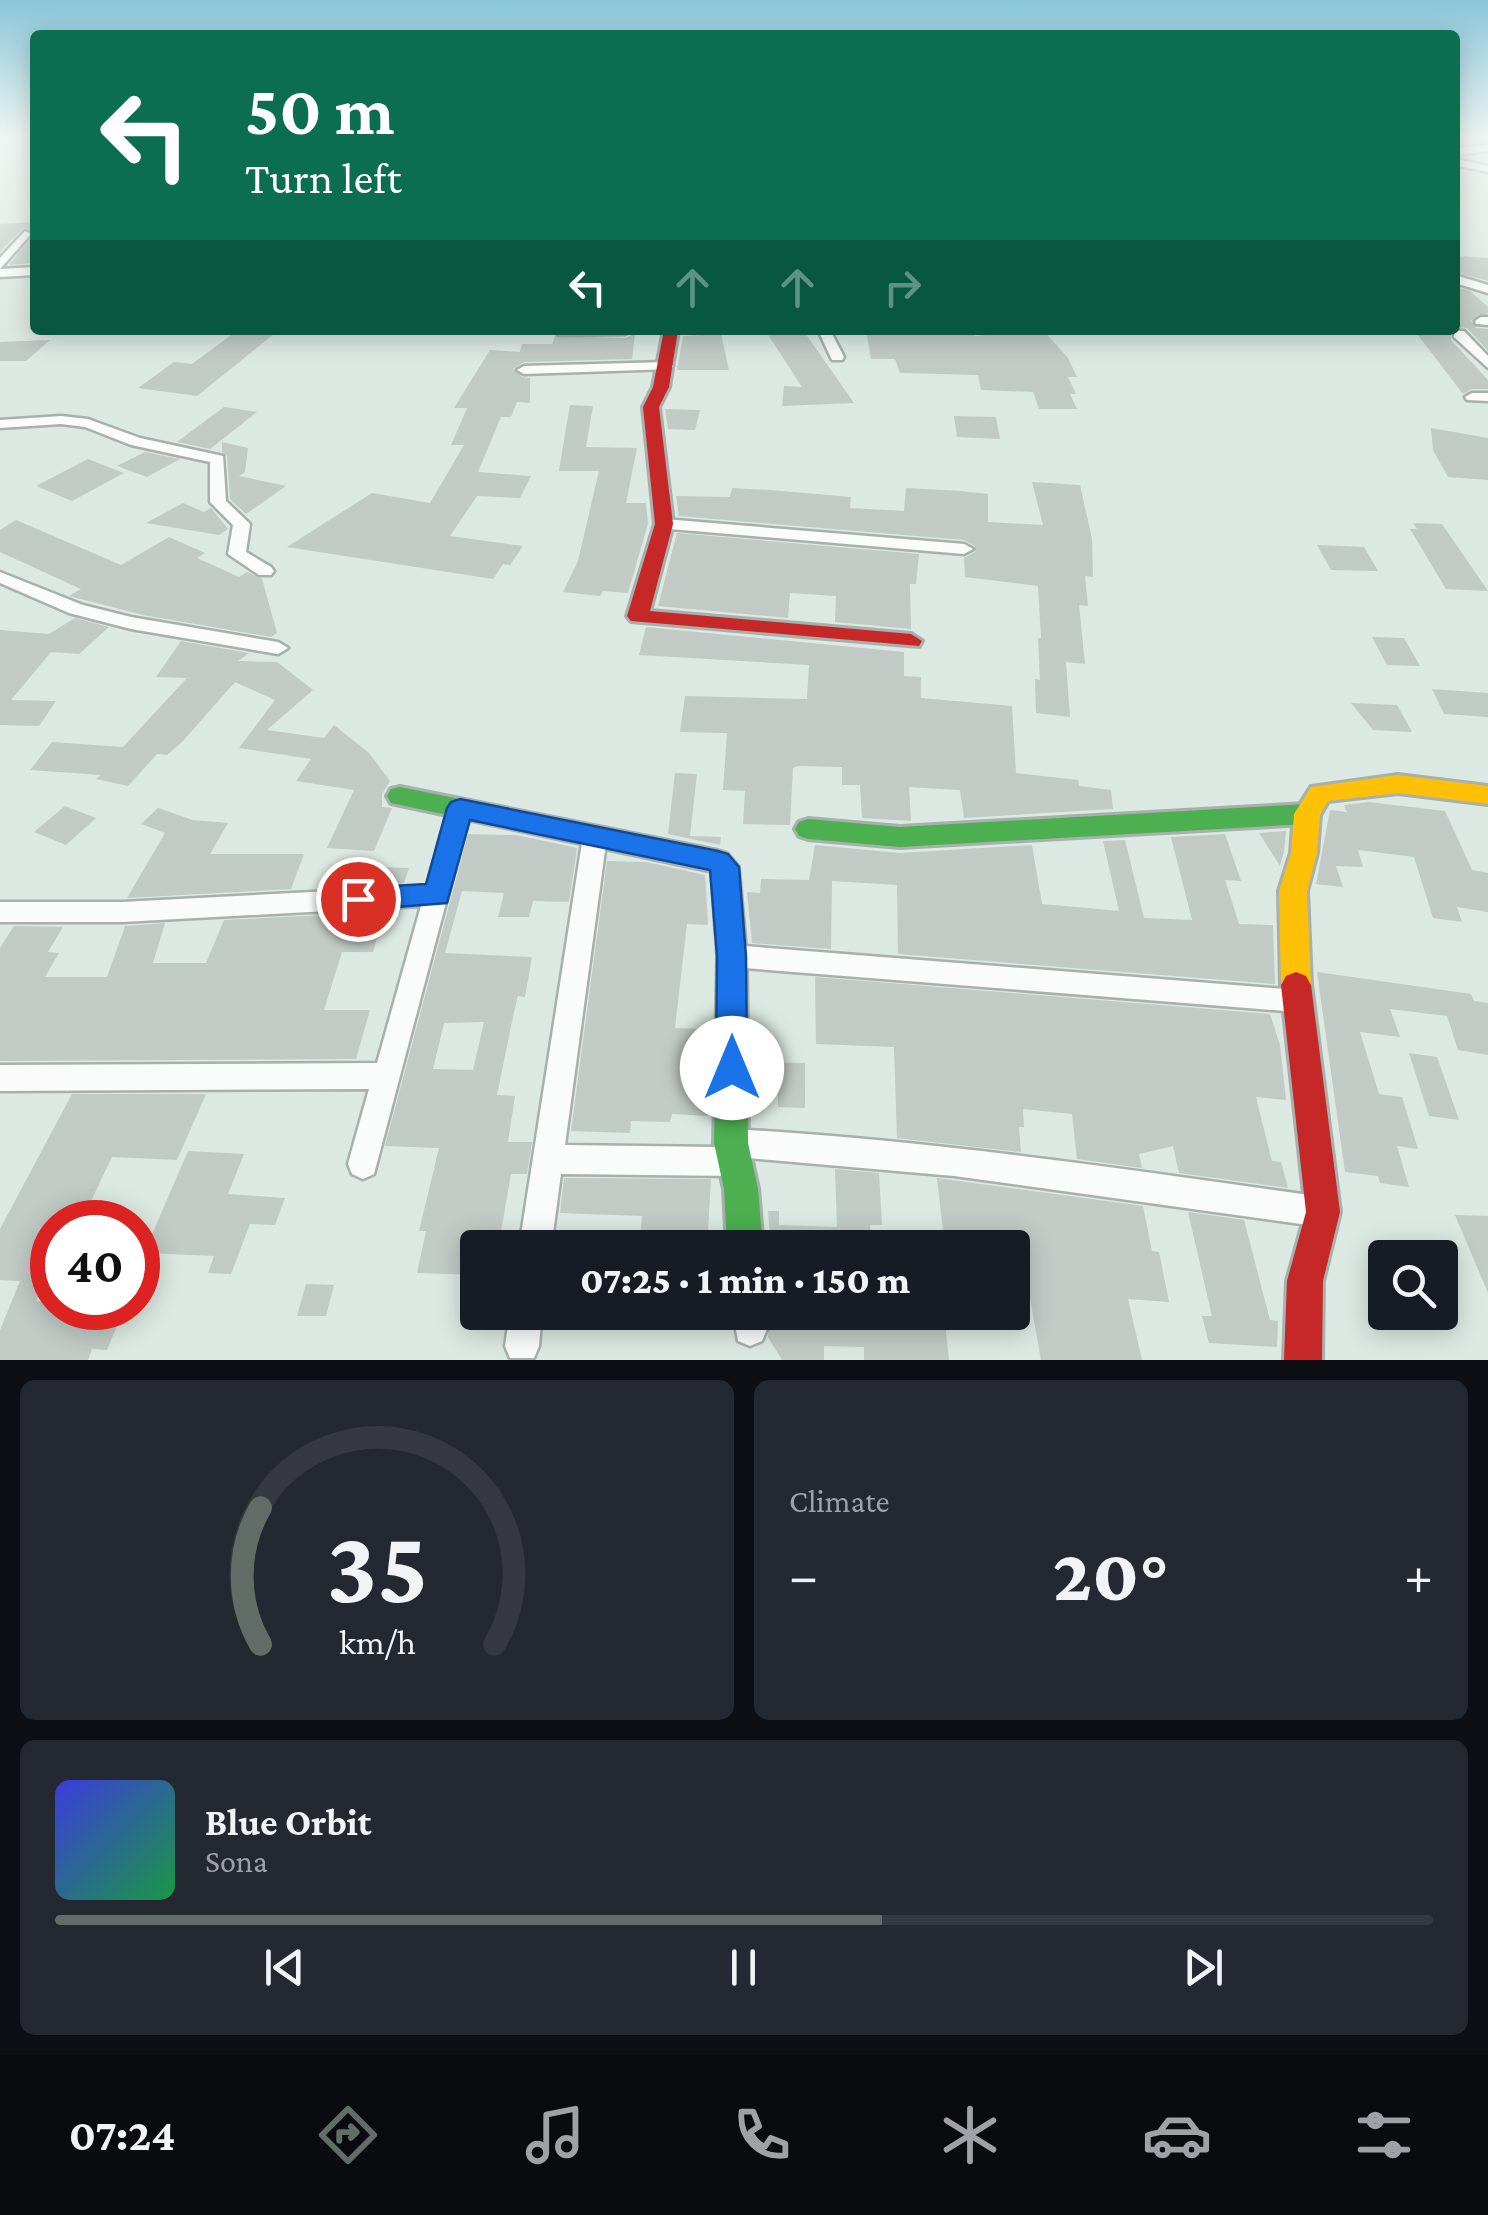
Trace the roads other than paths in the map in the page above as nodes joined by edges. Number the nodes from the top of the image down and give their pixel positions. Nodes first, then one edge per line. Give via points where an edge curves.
1 (25, 234) dead end
2 (0, 266) edge
3 (30, 272) edge
4 (0, 273) edge
5 (1460, 281) edge
6 (1488, 289) edge
7 (670, 335) edge
8 (826, 335) edge
9 (1460, 335) edge
10 (837, 357) dead end
11 (1488, 364) edge
12 (666, 366) junction
13 (524, 370) dead end
14 (0, 424) edge
15 (664, 524) junction
16 (964, 550) dead end
17 (265, 571) dead end
18 (0, 577) edge
19 (911, 640) dead end
20 (278, 648) dead end
21 (400, 796) dead end
22 (1486, 799) edge
23 (460, 808) junction
24 (1307, 814) junction
25 (808, 828) dead end
26 (595, 836) junction
27 (437, 895) junction
28 (0, 912) edge
29 (732, 956) junction
30 (1297, 1001) junction
31 (388, 1076) junction
32 (0, 1078) edge
33 (733, 1152) junction
34 (546, 1159) junction
35 (364, 1164) dead end
36 (1323, 1212) junction
37 (537, 1230) edge
38 (743, 1230) edge
39 (524, 1330) edge
40 (522, 1346) dead end
41 (1303, 1360) edge

1 - 2 street
3 - 4 street
5 - 6 street
7 - 12 street
8 - 10 street
9 - 11 street
12 - 13 street
12 - 15 street via 651,408
14 - 17 street via 88,423 136,442 218,459 218,502 242,524 236,554
15 - 16 street
15 - 19 street via 638,616
18 - 20 street via 130,623
21 - 23 street
22 - 24 street via 1398,784 1320,793
23 - 26 street
23 - 27 street
24 - 25 street via 900,836
24 - 30 street via 1293,891
26 - 29 street via 725,867
26 - 34 street
27 - 28 street
27 - 31 street
29 - 30 street
29 - 33 street
30 - 36 street
31 - 32 street
31 - 35 street
33 - 34 street
33 - 36 street via 812,1147 984,1164
33 - 38 street
34 - 37 street
36 - 41 street via 1305,1282
39 - 40 street

